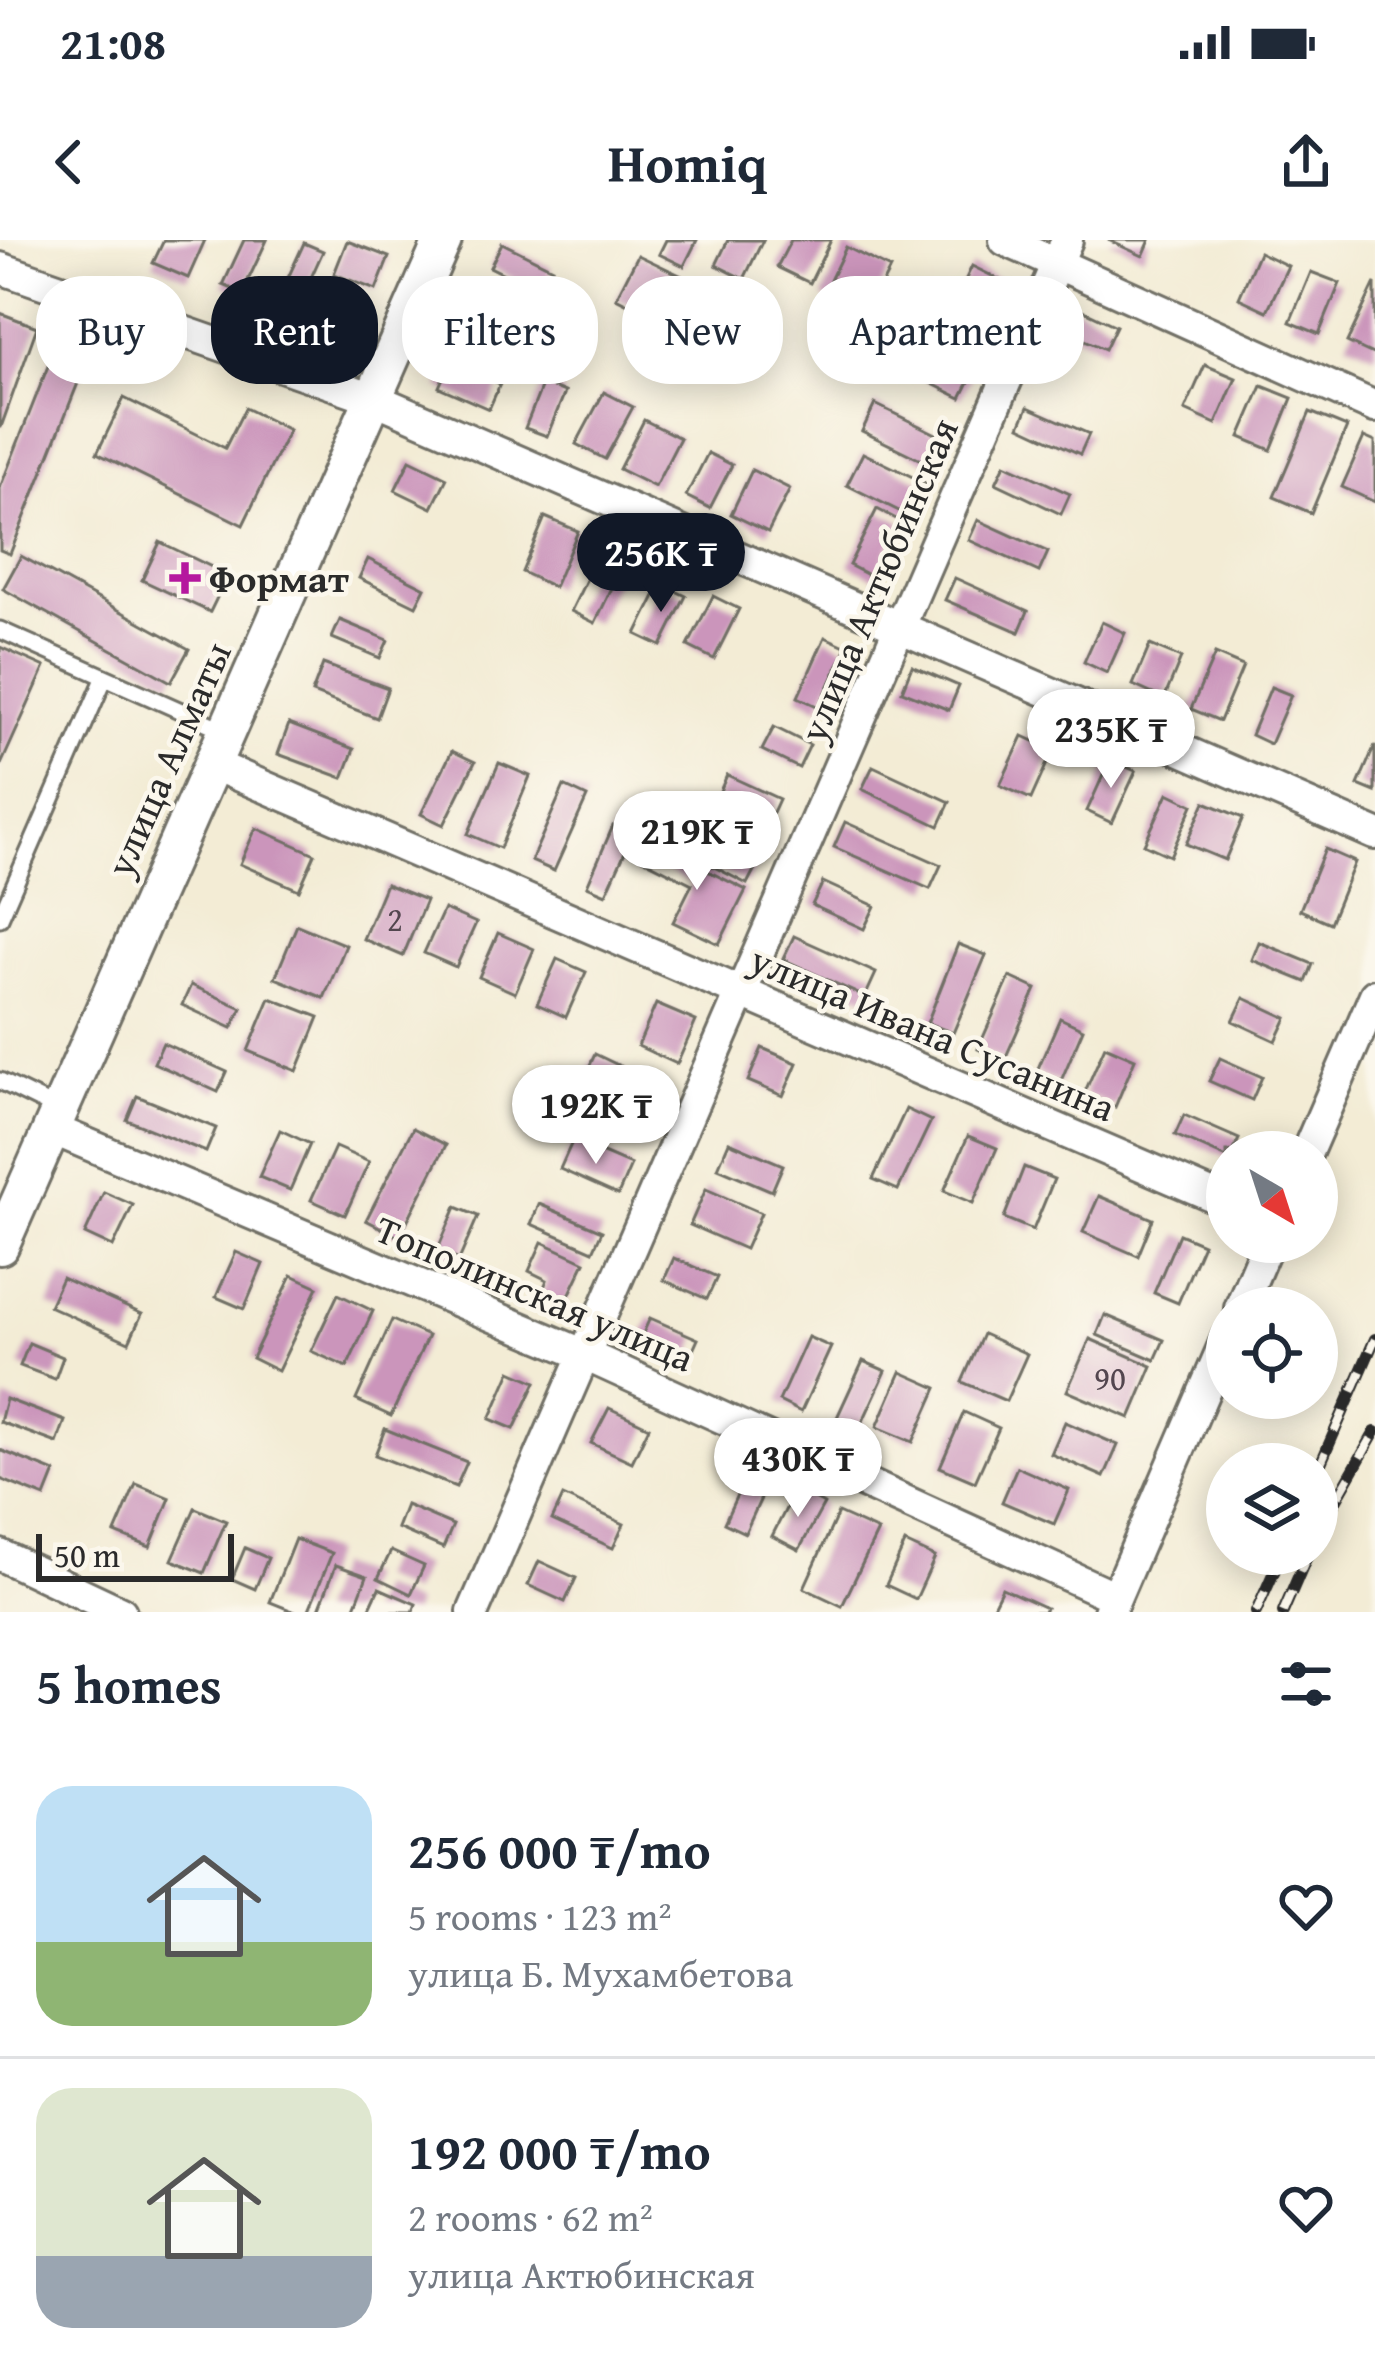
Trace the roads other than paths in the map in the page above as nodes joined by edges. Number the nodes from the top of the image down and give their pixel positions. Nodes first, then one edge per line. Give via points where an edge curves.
1 (443, 240) edge
2 (1005, 240) edge
3 (1063, 251) edge
4 (0, 268) edge
5 (373, 398) junction
6 (1375, 407) edge
7 (900, 627) junction
8 (0, 630) edge
9 (104, 679) junction
10 (219, 748) junction
11 (1375, 834) edge
12 (0, 918) edge
13 (742, 994) junction
14 (1375, 995) edge
15 (0, 1081) edge
16 (56, 1119) junction
17 (1316, 1131) edge
18 (1206, 1193) edge
19 (0, 1246) edge
20 (585, 1355) junction
21 (1206, 1387) edge
22 (0, 1555) edge
23 (1112, 1605) edge
24 (121, 1612) edge
25 (473, 1612) edge

1 - 5 street, улица Алматы
2 - 3 street
3 - 6 street
3 - 7 street, улица Актюбинская
4 - 5 street
5 - 7 street
5 - 10 street, улица Алматы
7 - 11 street
7 - 13 street, улица Актюбинская
8 - 9 lane
9 - 10 lane
9 - 12 lane
10 - 13 street, улица Ивана Сусанина
10 - 16 street, улица Алматы
13 - 18 street, улица Ивана Сусанина
13 - 20 street, улица Актюбинская
14 - 17 street
15 - 16 lane
16 - 19 street, улица Алматы
16 - 20 street, Тополинская улица
20 - 23 street, Тополинская улица
20 - 25 street, улица Актюбинская
21 - 23 street
22 - 24 street

